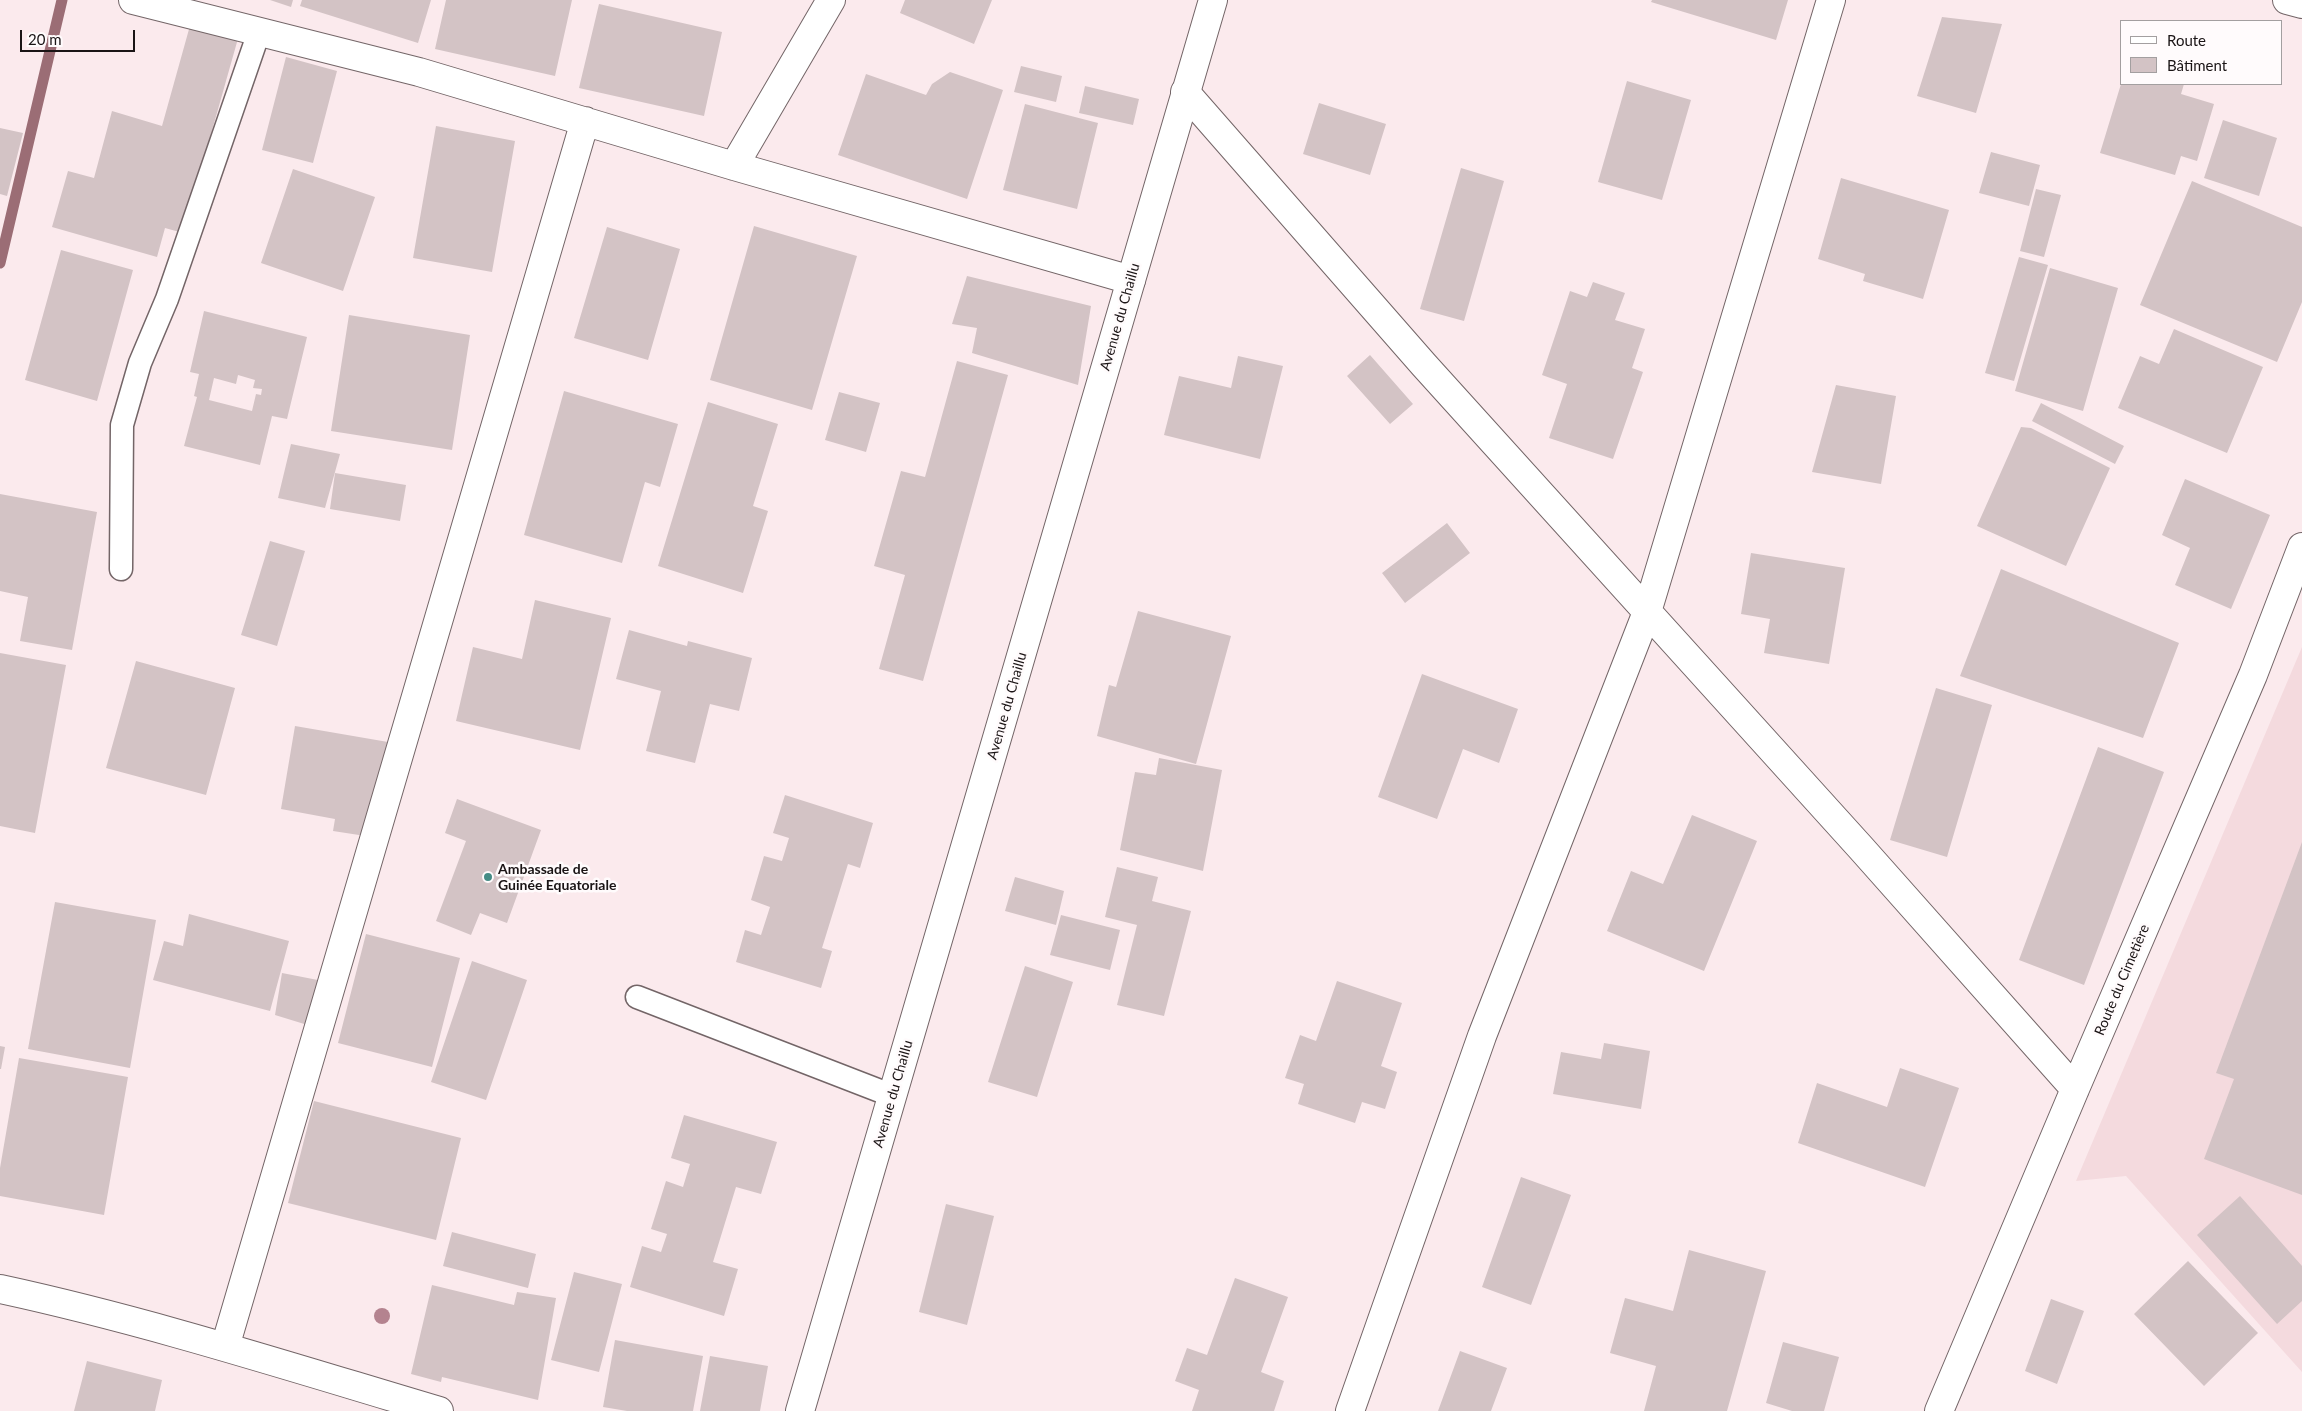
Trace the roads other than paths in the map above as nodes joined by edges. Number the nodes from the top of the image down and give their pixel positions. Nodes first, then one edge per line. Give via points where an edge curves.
1 (133, 0) edge
2 (831, 0) edge
3 (1212, 0) edge
4 (1831, 0) edge
5 (2287, 0) edge
6 (2302, 4) edge
7 (259, 32) junction
8 (1185, 92) junction
9 (585, 121) junction
10 (734, 166) junction
11 (1131, 280) junction
12 (2302, 547) edge
13 (121, 569) dead end
14 (1646, 612) junction
15 (637, 997) dead end
16 (2075, 1088) junction
17 (893, 1096) junction
18 (0, 1289) edge
19 (224, 1347) junction
20 (439, 1411) edge
21 (800, 1411) edge
22 (1350, 1411) edge
23 (1939, 1411) edge

1 - 7 street
2 - 10 street
3 - 8 street, Avenue du Chaillu
4 - 14 street
5 - 6 street
7 - 9 street via 419,72
7 - 13 lane via 167,299 140,363 122,425
8 - 11 street, Avenue du Chaillu
8 - 14 street
9 - 10 street
9 - 19 street
10 - 11 street
11 - 17 street, Avenue du Chaillu
12 - 16 street, Route du Cimetière via 2253,675
14 - 16 street
14 - 22 street via 1482,1036
15 - 17 lane
16 - 23 street, Route du Cimetière
17 - 21 street, Avenue du Chaillu
18 - 19 street via 53,1300
19 - 20 street

